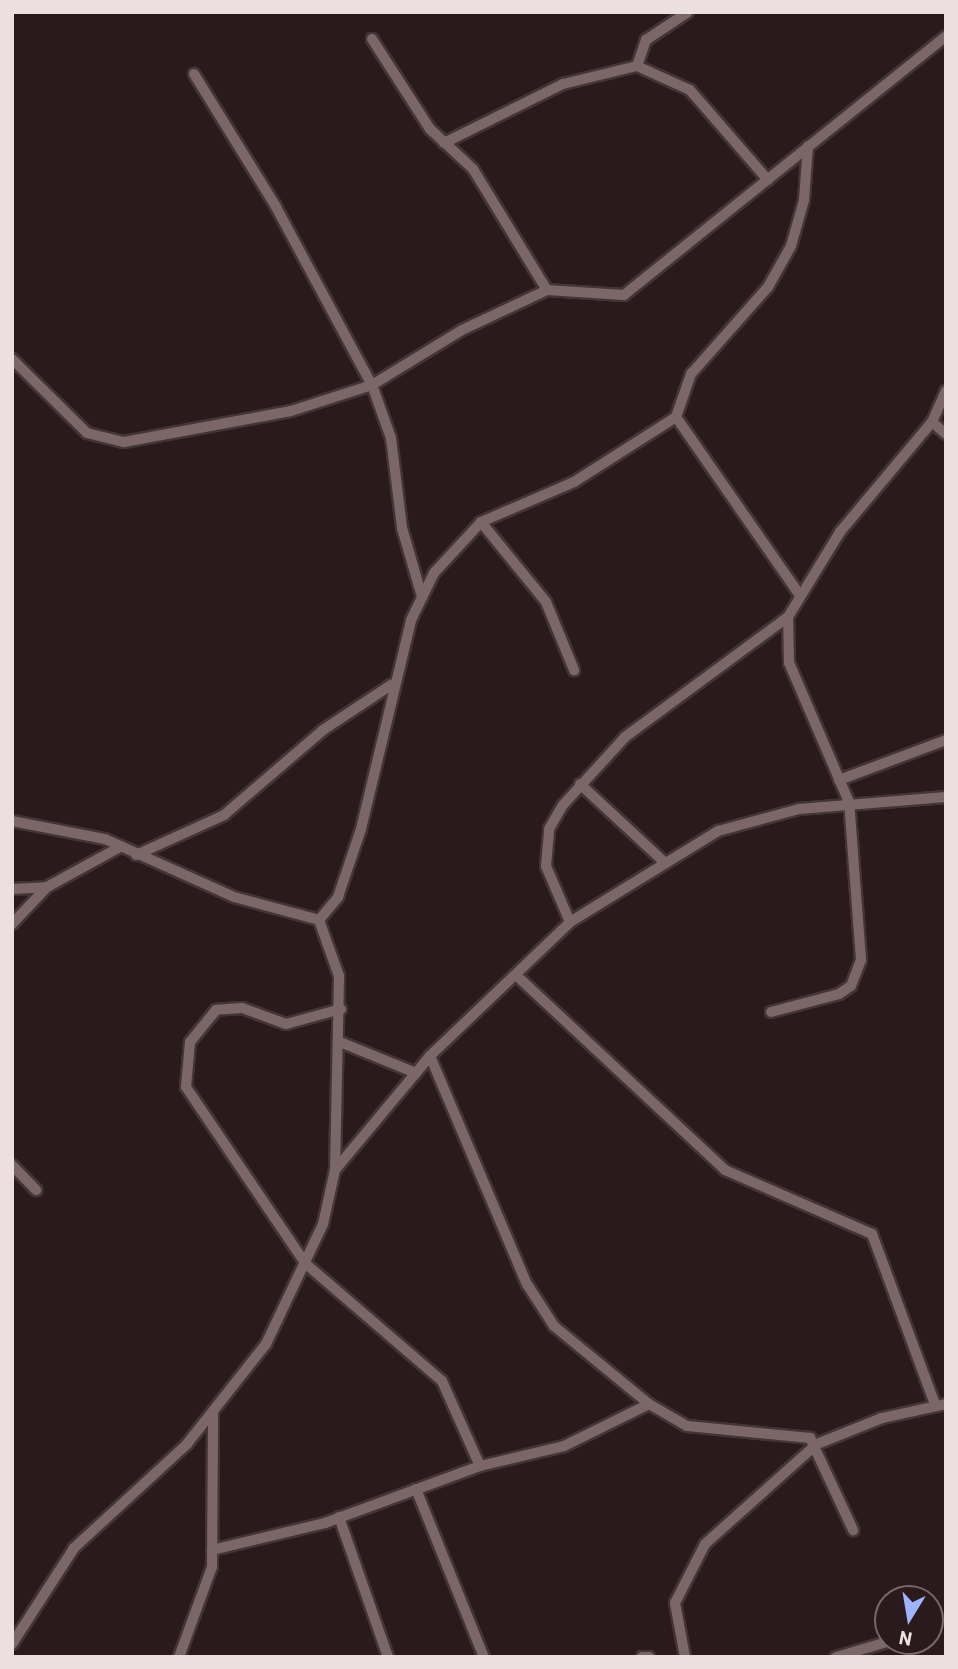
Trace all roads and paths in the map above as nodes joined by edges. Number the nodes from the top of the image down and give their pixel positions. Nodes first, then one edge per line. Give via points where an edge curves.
1 (688, 12) edge
2 (946, 36) edge
3 (372, 38) dead end
4 (638, 65) junction
5 (194, 74) dead end
6 (444, 143) junction
7 (808, 146) junction
8 (768, 180) junction
9 (547, 290) junction
10 (12, 359) edge
11 (372, 384) junction
12 (946, 391) edge
13 (676, 417) junction
14 (932, 422) junction
15 (946, 434) edge
16 (481, 522) junction
17 (799, 594) junction
18 (422, 597) junction
19 (788, 617) junction
20 (574, 670) dead end
21 (391, 685) junction
22 (946, 740) edge
23 (839, 780) junction
24 (580, 784) junction
25 (946, 797) edge
26 (849, 802) junction
27 (12, 821) edge
28 (122, 846) junction
29 (136, 855) junction
30 (662, 860) junction
31 (47, 887) junction
32 (12, 889) edge
33 (319, 920) junction
34 (570, 922) junction
35 (12, 925) edge
36 (516, 975) junction
37 (341, 1009) junction
38 (771, 1012) dead end
39 (340, 1042) junction
40 (430, 1056) junction
41 (416, 1073) junction
42 (12, 1165) edge
43 (335, 1170) junction
44 (36, 1190) dead end
45 (306, 1264) junction
46 (649, 1404) junction
47 (940, 1404) edge
48 (213, 1413) junction
49 (817, 1444) junction
50 (480, 1466) junction
51 (416, 1489) junction
52 (339, 1517) junction
53 (853, 1530) dead end
54 (212, 1550) junction
55 (12, 1644) edge
56 (874, 1646) edge
57 (179, 1657) edge
58 (388, 1657) edge
59 (484, 1657) edge
60 (642, 1657) edge
61 (649, 1657) edge
62 (685, 1657) edge
63 (835, 1657) edge

1 - 4 street via 646,40
2 - 7 street
3 - 6 street
4 - 6 street via 563,84
4 - 8 street via 690,90
5 - 11 street via 276,207
6 - 9 street via 472,169
7 - 8 street
7 - 13 street via 800,222 779,271 691,374
8 - 9 street via 624,295
9 - 11 street via 462,330
10 - 11 street via 87,433 124,442 291,411
11 - 18 street via 391,438 402,528
12 - 14 street
13 - 16 street via 574,482
13 - 17 street via 749,514
14 - 15 street
14 - 17 street via 840,532
16 - 18 street via 434,573
16 - 20 street via 546,602
17 - 19 street
18 - 21 street
19 - 23 street via 789,663
19 - 24 street via 625,737
21 - 29 street via 323,730 224,815
21 - 33 street via 361,829 338,897
22 - 23 street
23 - 26 street
24 - 30 street
24 - 34 street via 553,820 546,855 548,880
25 - 26 street
26 - 30 street via 718,831
26 - 38 street via 858,974 839,995
27 - 28 street
28 - 29 street
28 - 31 street
29 - 33 street via 253,904
30 - 34 street
31 - 32 street
31 - 35 street
33 - 37 street via 339,976
34 - 36 street
36 - 40 street
36 - 47 street via 725,1170 872,1234
37 - 39 street
37 - 45 street via 286,1024 242,1008 216,1010 190,1042 183,1072 198,1106
39 - 41 street
39 - 43 street
40 - 41 street
40 - 46 street via 543,1312
41 - 43 street
42 - 44 street
43 - 45 street
45 - 48 street via 266,1344
45 - 50 street via 429,1364
46 - 49 street via 695,1428 803,1435
46 - 50 street via 571,1444
47 - 49 street
48 - 54 street
48 - 55 street via 141,1492 74,1548
49 - 53 street
49 - 62 street via 692,1559 675,1603
50 - 51 street
51 - 52 street
51 - 59 street
52 - 54 street
52 - 58 street
54 - 57 street via 206,1592
56 - 63 street
60 - 61 street

